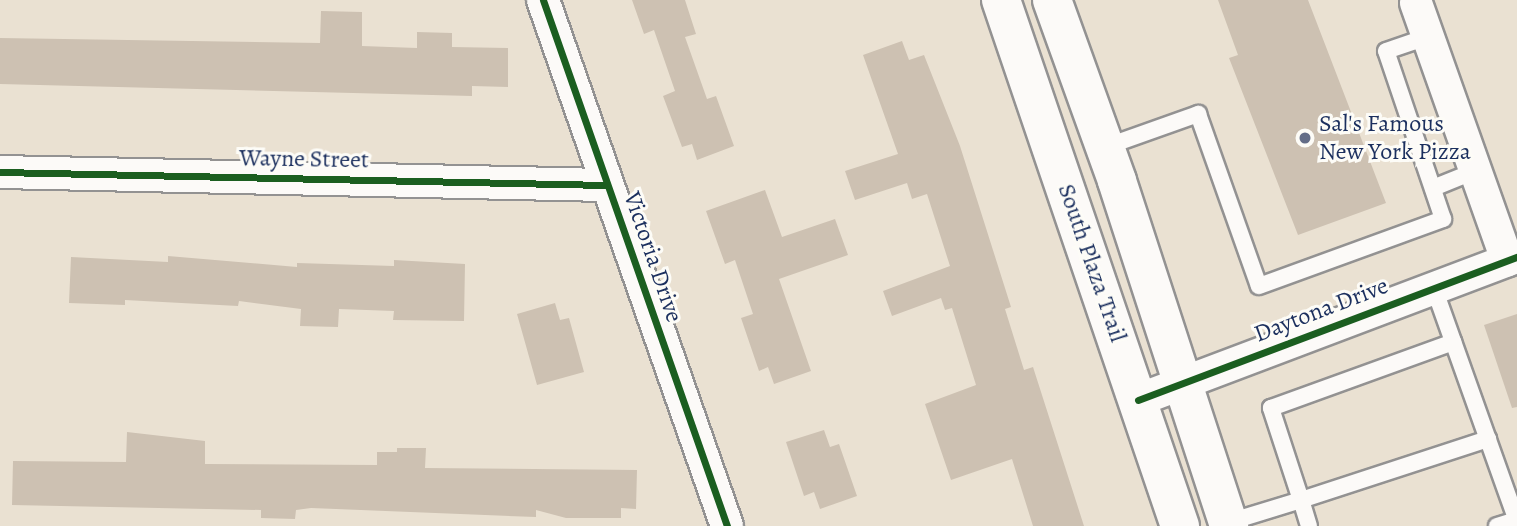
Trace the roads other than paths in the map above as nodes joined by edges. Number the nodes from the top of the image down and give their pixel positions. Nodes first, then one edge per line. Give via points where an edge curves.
1 (542, 0) edge
2 (1001, 0) edge
3 (1052, 0) edge
4 (1416, 3) dead end
5 (1427, 37) junction
6 (1105, 147) junction
7 (1475, 171) junction
8 (0, 172) edge
9 (607, 185) junction
10 (1433, 188) junction
11 (1512, 259) edge
12 (1434, 288) junction
13 (1453, 342) junction
14 (1182, 383) junction
15 (1138, 400) junction
16 (1488, 439) junction
17 (1301, 500) junction
18 (1517, 521) edge
19 (1225, 525) edge
20 (726, 526) edge
21 (1180, 526) edge
22 (1309, 526) edge
23 (1497, 526) edge

1 - 9 street, Victoria Drive
2 - 15 main road, South Plaza Trail
3 - 6 main road, South Plaza Trail
4 - 5 street
5 - 7 street
5 - 10 lane via 1386,51
6 - 10 lane via 1198,114 1259,286 1443,219
6 - 14 main road, South Plaza Trail
7 - 10 lane
7 - 11 street
8 - 9 street, Wayne Street
9 - 20 street, Victoria Drive
11 - 12 street, Daytona Drive
12 - 13 lane
12 - 14 street, Daytona Drive
13 - 16 lane
13 - 17 lane via 1271,408
14 - 15 street, Daytona Drive
14 - 19 main road, South Plaza Trail
15 - 21 main road, South Plaza Trail
16 - 17 lane
16 - 18 lane
17 - 19 lane
17 - 22 lane
18 - 23 lane

